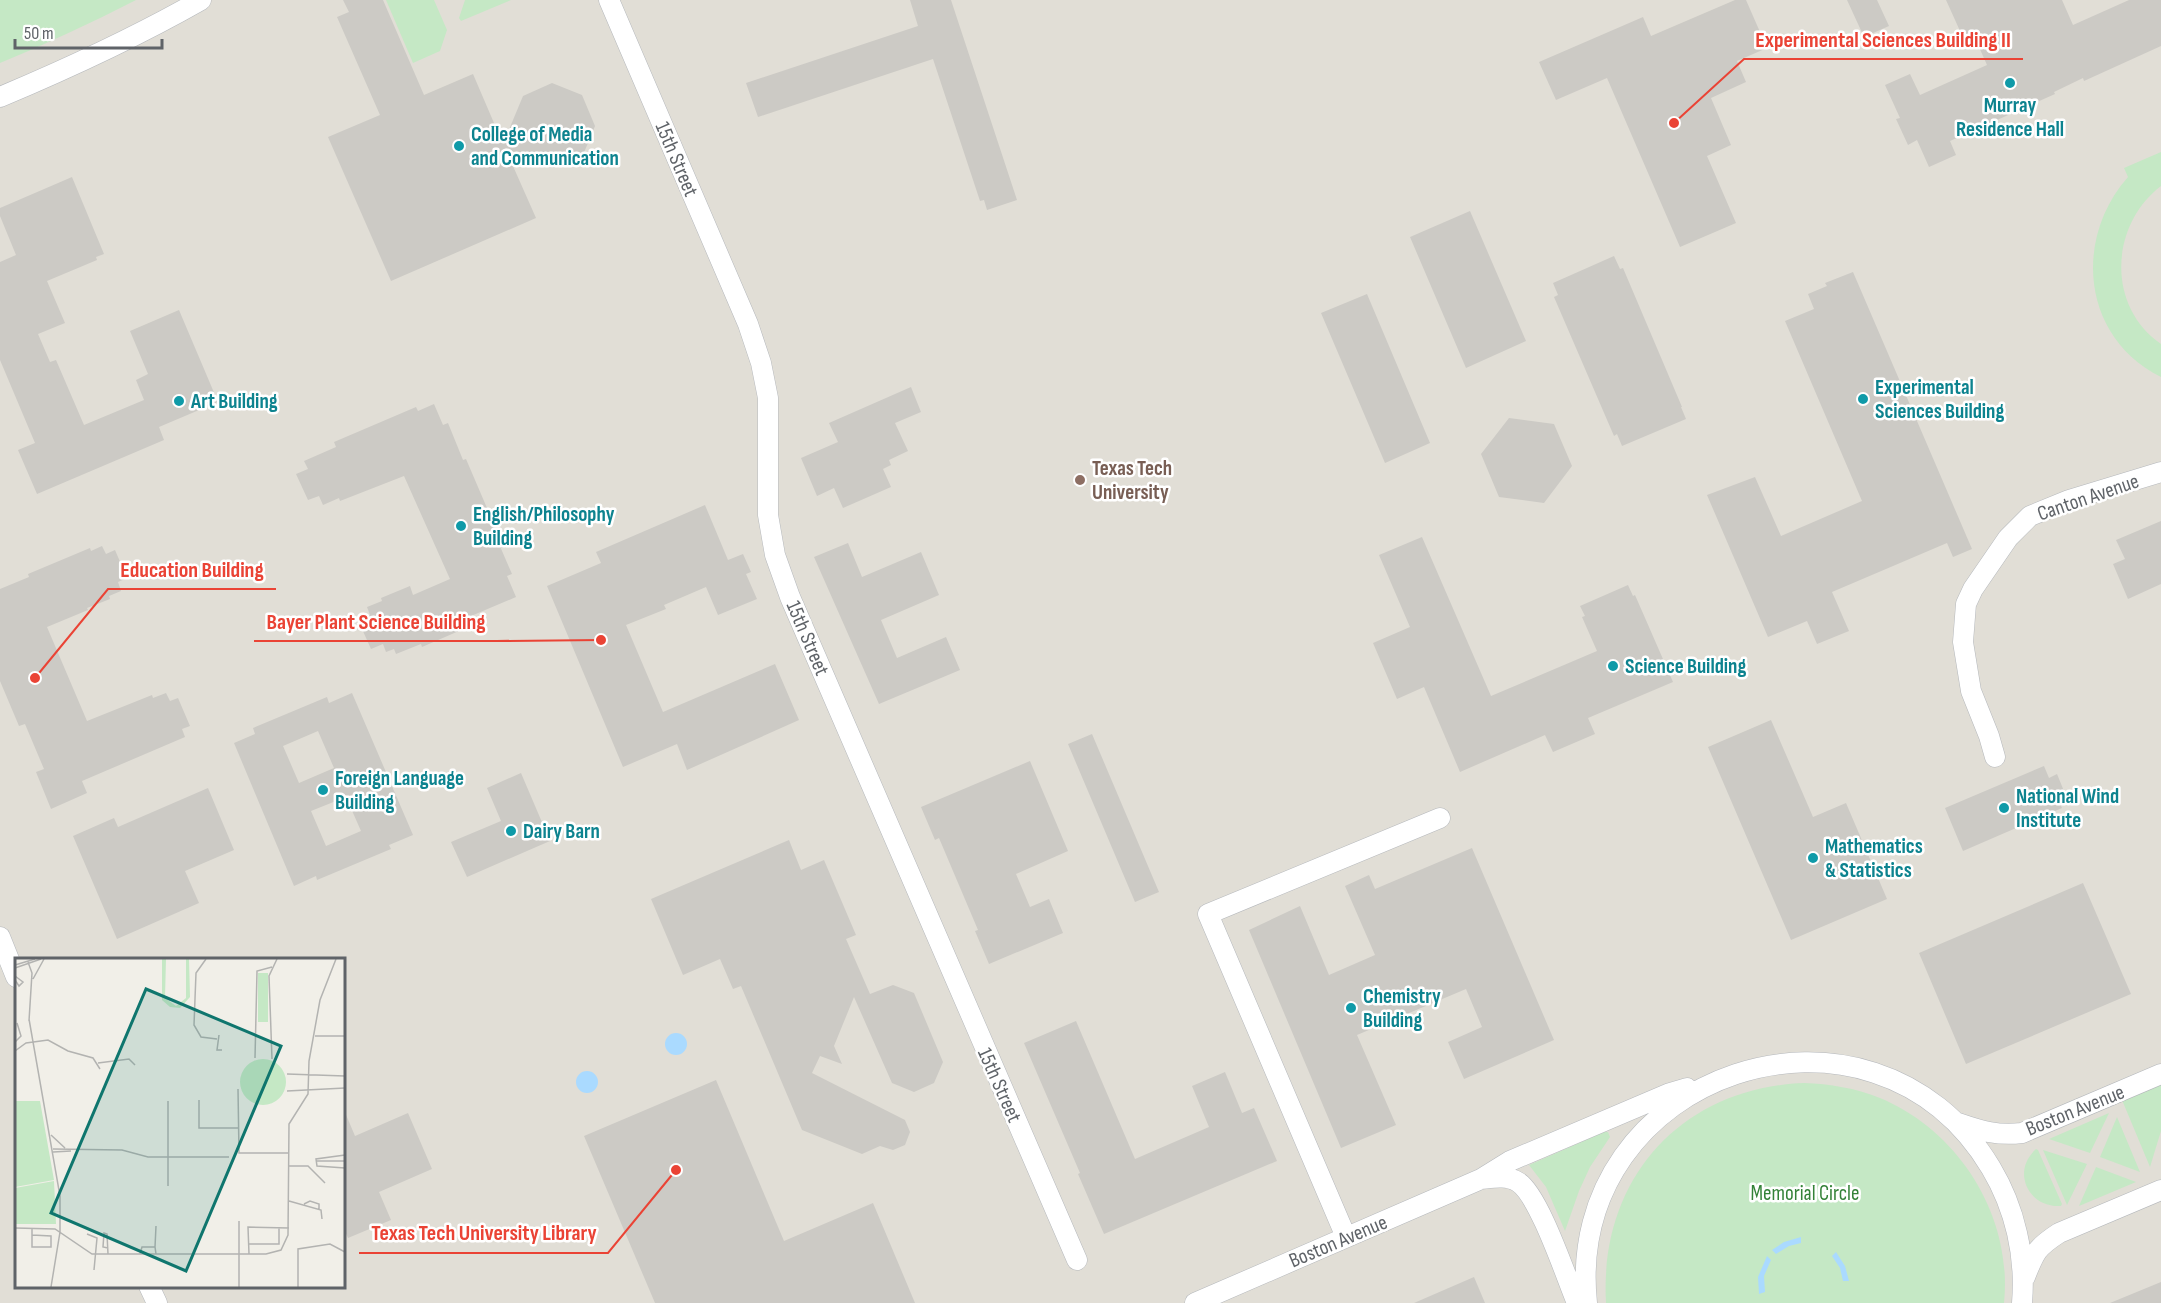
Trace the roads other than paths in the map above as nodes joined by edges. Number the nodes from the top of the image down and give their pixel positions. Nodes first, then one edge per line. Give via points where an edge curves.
1 (201, 0) edge
2 (609, 0) edge
3 (0, 97) edge
4 (2161, 472) edge
5 (1995, 757) dead end
6 (1440, 818) dead end
7 (0, 937) edge
8 (15, 974) edge
9 (2161, 1074) edge
10 (1721, 1078) junction
11 (1953, 1121) junction
12 (1481, 1179) junction
13 (2161, 1190) edge
14 (1346, 1237) junction
15 (1077, 1260) dead end
16 (2023, 1282) junction
17 (149, 1288) edge
18 (156, 1303) edge
19 (1195, 1303) edge
20 (1577, 1303) edge
21 (1587, 1303) edge
22 (2022, 1303) edge

1 - 3 street via 82,62
2 - 15 street, 15th Street via 748,324 761,363 768,398 768,515 775,555 790,597
4 - 5 street, Canton Avenue via 2030,516 2008,538 1973,589 1966,604 1963,642 1971,691
6 - 14 street via 1208,914
7 - 8 street
9 - 11 street, Boston Avenue via 2022,1133 1985,1133
10 - 11 street via 1784,1063 1847,1066 1907,1088
10 - 12 street, Boston Avenue via 1670,1093 1510,1161
10 - 21 street via 1666,1111 1623,1158 1603,1195 1590,1236
11 - 16 street via 1986,1160 2006,1197 2018,1239
12 - 14 street, Boston Avenue
12 - 20 street, Boston Avenue via 1510,1179 1527,1190
13 - 16 street via 2044,1242 2036,1249
14 - 19 street, Boston Avenue
16 - 22 street
17 - 18 street

